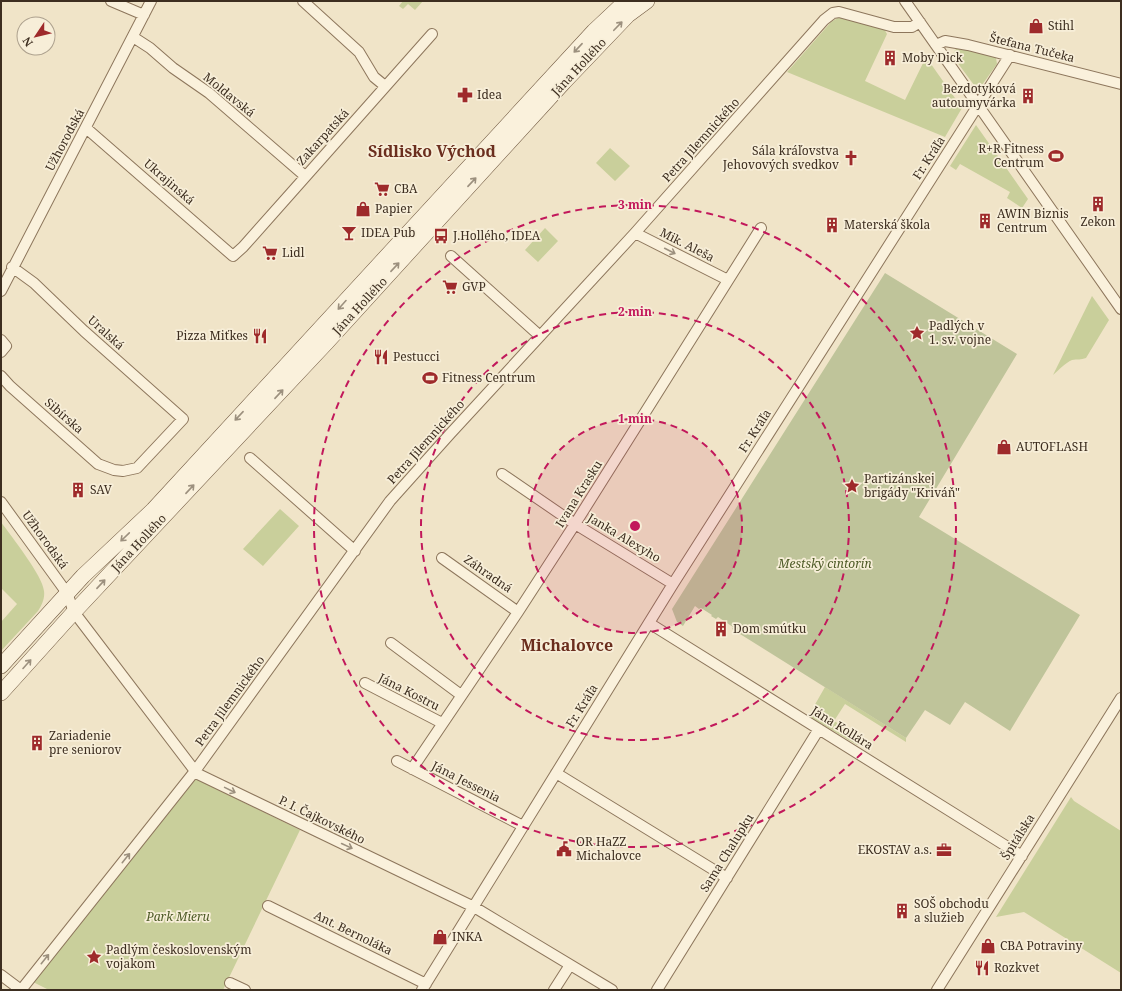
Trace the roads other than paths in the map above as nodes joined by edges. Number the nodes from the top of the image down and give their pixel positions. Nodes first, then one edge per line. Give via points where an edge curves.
1 (111, 1) edge
2 (151, 1) edge
3 (303, 1) edge
4 (626, 1) edge
5 (647, 1) edge
6 (905, 1) edge
7 (144, 15) junction
8 (920, 22) junction
9 (432, 34) dead end
10 (133, 37) junction
11 (936, 45) junction
12 (1010, 55) junction
13 (1121, 84) edge
14 (385, 86) junction
15 (549, 89) junction
16 (978, 105) junction
17 (86, 128) junction
18 (305, 176) junction
19 (761, 228) dead end
20 (635, 233) junction
21 (233, 256) joint
22 (451, 256) dead end
23 (12, 267) junction
24 (728, 280) junction
25 (1, 291) edge
26 (1121, 309) edge
27 (540, 336) junction
28 (1, 376) edge
29 (250, 458) dead end
30 (114, 470) joint
31 (502, 474) dead end
32 (1, 502) edge
33 (158, 514) junction
34 (575, 524) junction
35 (354, 551) junction
36 (442, 558) dead end
37 (673, 584) junction
38 (67, 593) junction
39 (74, 612) junction
40 (518, 612) junction
41 (649, 623) junction
42 (391, 643) dead end
43 (1, 666) edge
44 (364, 683) dead end
45 (1, 693) edge
46 (461, 695) junction
47 (1121, 698) edge
48 (442, 723) junction
49 (819, 729) junction
50 (396, 761) dead end
51 (412, 769) junction
52 (196, 771) junction
53 (556, 773) junction
54 (523, 826) junction
55 (1022, 856) junction
56 (727, 878) junction
57 (268, 906) dead end
58 (474, 907) junction
59 (570, 964) junction
60 (1, 975) edge
61 (230, 983) dead end
62 (424, 987) edge
63 (21, 990) edge
64 (245, 990) edge
65 (554, 990) edge
66 (612, 990) edge
67 (657, 990) edge
68 (937, 990) edge

1 - 7 street
2 - 7 street, Užhorodská
3 - 14 street via 360,52 374,77
4 -> 15 street, Jána Hollého via 594,31
15 -> 5 street, Jána Hollého via 628,15
6 - 8 street
7 - 10 street, Užhorodská
8 - 11 street
8 - 20 street, Petra Jilemnického via 912,27 894,27 839,12 828,16
9 - 14 street, Zakarpatská
10 - 17 street, Užhorodská
10 - 18 street, Moldavská via 209,93
11 - 12 street, Štefana Tučeka via 951,41
11 - 16 street
12 - 13 street, Štefana Tučeka
12 - 16 street, Fr. Kráľa
14 - 18 street, Zakarpatská
15 - 33 street, Jána Hollého via 403,237 310,350
16 - 26 street
16 - 37 street, Fr. Kráľa
17 - 21 street, Ukrajinská
17 - 23 street, Užhorodská
18 - 21 street, Zakarpatská via 246,245
19 - 24 street, Ivana Krasku
20 -> 24 street, Mik. Aleša
20 - 27 street, Petra Jilemnického
22 - 27 street
23 - 25 street, Užhorodská
23 - 30 street, Uralská via 34,283 183,419 137,468
24 - 34 street, Ivana Krasku
27 - 35 street, Petra Jilemnického via 390,502
28 - 30 street, Sibírska via 98,464
29 - 35 street
31 - 34 street, Janka Alexyho
32 - 38 street, Užhorodská
33 -> 38 street, Jána Hollého
39 -> 33 street, Jána Hollého
34 - 37 street, Janka Alexyho
34 - 40 street, Ivana Krasku
35 - 52 street, Petra Jilemnického
36 - 40 street, Záhradná
37 - 41 street, Fr. Kráľa
38 - 39 street
38 - 43 street, Jána Hollého
45 -> 39 street, Jána Hollého
39 - 52 street, P. I. Čajkovského
40 - 46 street, Ivana Krasku
41 - 49 street, Jána Kollára
41 - 53 street, Fr. Kráľa
42 - 46 street
44 - 48 street, Jána Kostru
46 - 48 street, Ivana Krasku
47 - 55 street, Špitálska
48 - 51 street, Ivana Krasku
49 - 55 street, Jána Kollára
49 - 56 street, Sama Chalupku
50 - 51 street, Jána Jessenia
51 - 54 street, Jána Jessenia
52 -> 58 street, P. I. Čajkovského via 295,822
63 -> 52 street, Petra Jilemnického
53 - 54 street, Fr. Kráľa
53 - 56 street
54 - 58 street, Fr. Kráľa
55 - 68 street, Špitálska
56 - 67 street, Sama Chalupku
57 - 62 street, Ant. Bernoláka
58 - 59 street, P. I. Čajkovského
58 - 62 street, Fr. Kráľa
59 - 65 street
59 - 66 street, P. I. Čajkovského
60 - 63 street
61 - 64 street

